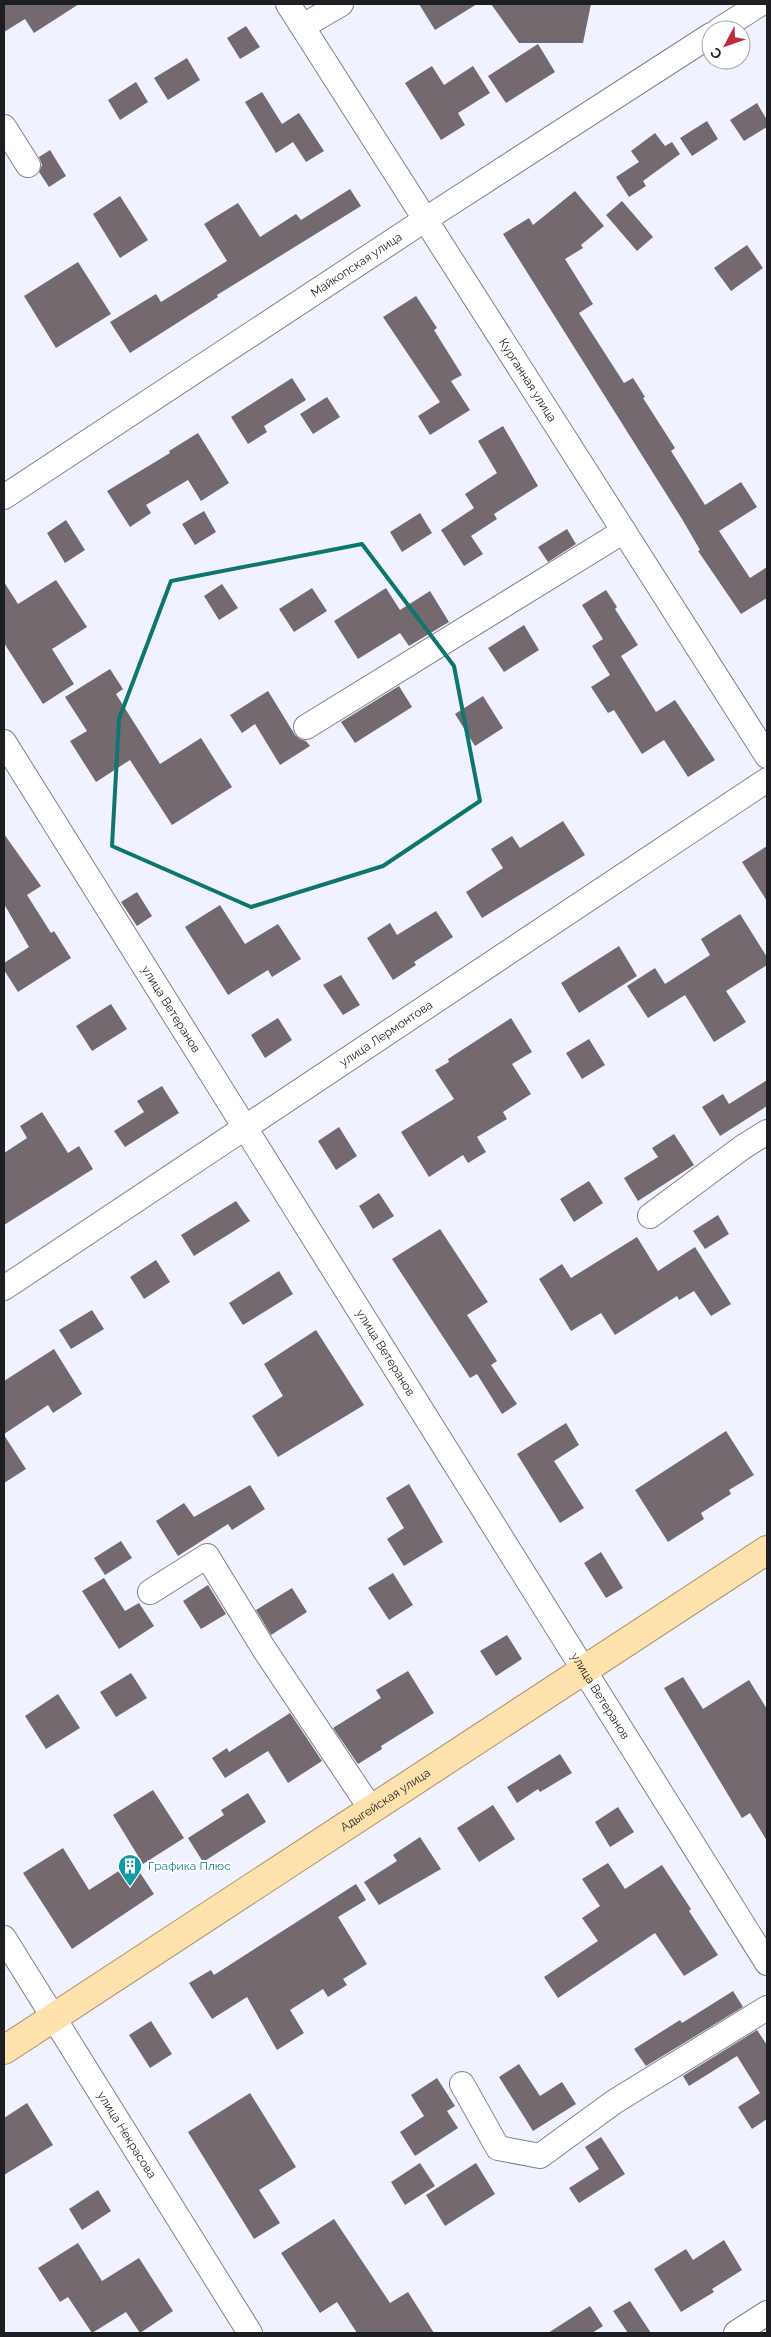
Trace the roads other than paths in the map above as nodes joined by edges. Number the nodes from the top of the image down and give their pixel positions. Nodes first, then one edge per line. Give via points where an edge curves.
1 (288, 4) edge
2 (341, 4) edge
3 (760, 4) edge
4 (735, 20) edge
5 (303, 26) junction
6 (701, 41) edge
7 (4, 127) edge
8 (28, 165) dead end
9 (426, 220) junction
10 (4, 497) edge
11 (624, 531) junction
12 (306, 726) dead end
13 (4, 742) edge
14 (767, 756) edge
15 (767, 780) edge
16 (245, 1129) junction
17 (767, 1132) edge
18 (650, 1216) dead end
19 (4, 1288) edge
20 (767, 1550) edge
21 (150, 1592) dead end
22 (585, 1668) junction
23 (371, 1809) junction
24 (4, 1938) edge
25 (767, 1963) edge
26 (767, 2008) edge
27 (54, 2017) junction
28 (4, 2050) edge
29 (462, 2084) dead end
30 (767, 2313) edge
31 (250, 2333) edge
32 (736, 2333) edge

1 - 5 street, Курганная улица
2 - 5 street
3 - 4 street
5 - 9 street, Курганная улица
6 - 9 street, Майкопская улица
7 - 8 street
9 - 10 street, Майкопская улица
9 - 11 street, Курганная улица
11 - 12 street
11 - 14 street, Курганная улица
13 - 16 street, улица Ветеранов
15 - 16 street, улица Лермонтова
16 - 19 street, улица Лермонтова
16 - 22 street, улица Ветеранов
17 - 18 street
20 - 22 main road, Адыгейская улица
21 - 23 street via 207,1556 264,1649
22 - 23 main road, Адыгейская улица
22 - 25 street, улица Ветеранов
23 - 27 main road, Адыгейская улица
24 - 27 street, улица Некрасова
26 - 29 street via 614,2102 540,2156 498,2148
27 - 28 main road, Адыгейская улица
27 - 31 street, улица Некрасова
30 - 32 street

